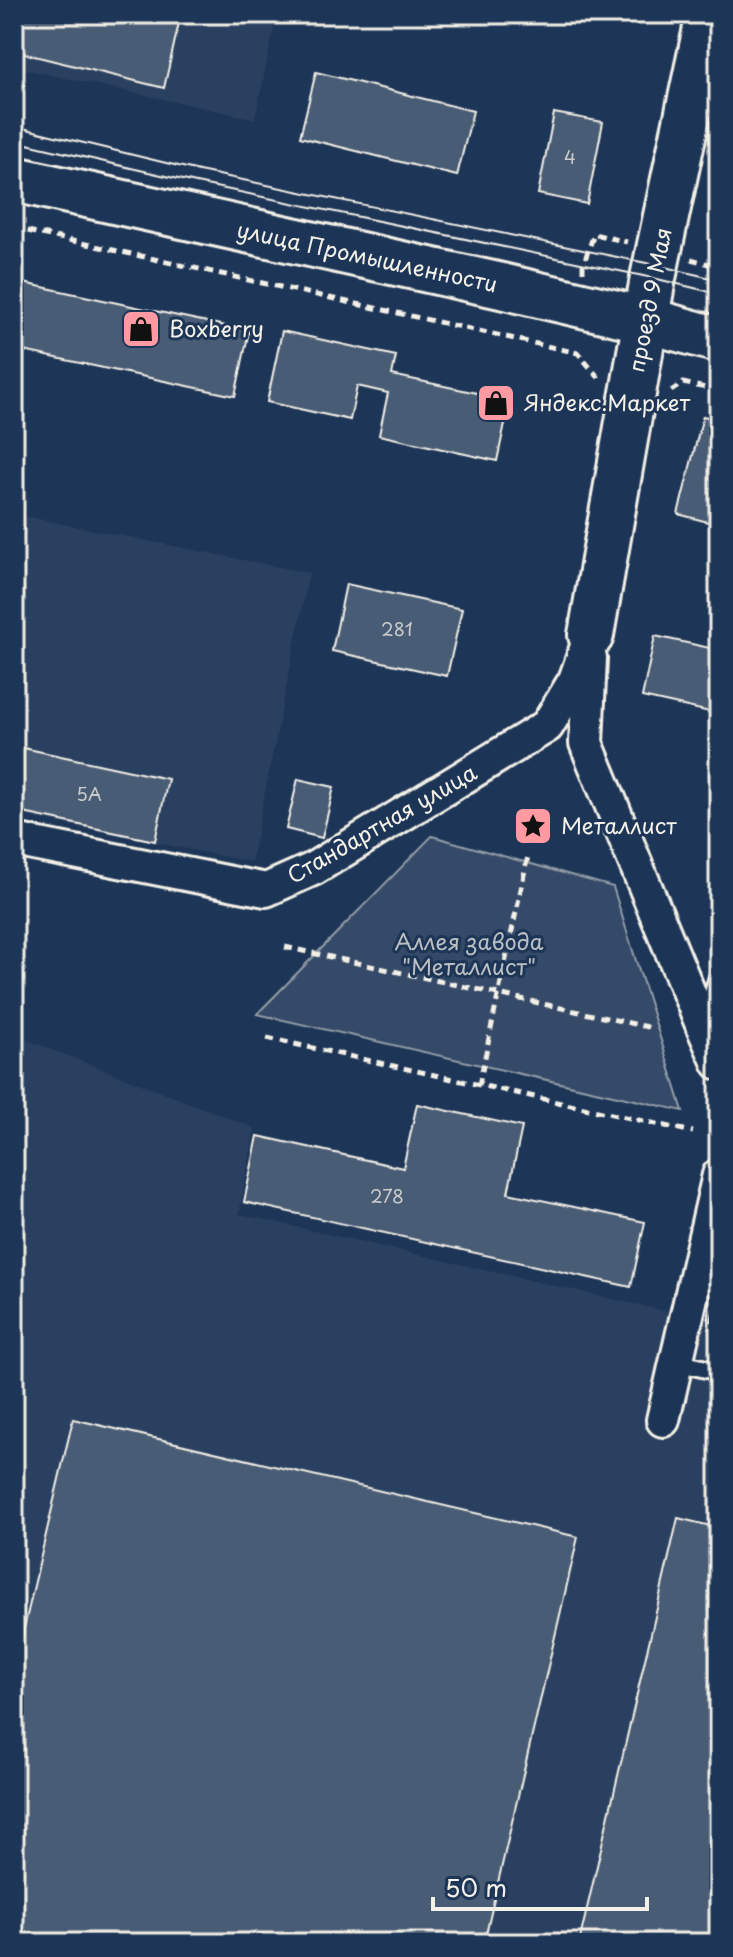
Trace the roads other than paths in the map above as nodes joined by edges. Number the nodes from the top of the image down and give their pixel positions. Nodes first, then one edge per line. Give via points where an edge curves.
1 (709, 14) edge
2 (14, 179) edge
3 (646, 320) junction
4 (719, 340) edge
5 (591, 635) junction
6 (14, 840) edge
7 (719, 974) edge
8 (711, 1030) edge
9 (719, 1063) edge
10 (719, 1175) edge
11 (676, 1362) junction
12 (719, 1372) edge
13 (663, 1420) dead end

1 - 3 main road, проезд 9 Мая
2 - 3 main road, улица Промышленности
3 - 4 main road, улица Промышленности
3 - 5 main road, проезд 9 Мая
5 - 6 street, Стандартная улица via 575,680 547,726 313,869 266,890
5 - 8 street via 586,743
7 - 8 lane
8 - 9 street
10 - 11 street
11 - 12 lane
11 - 13 street

